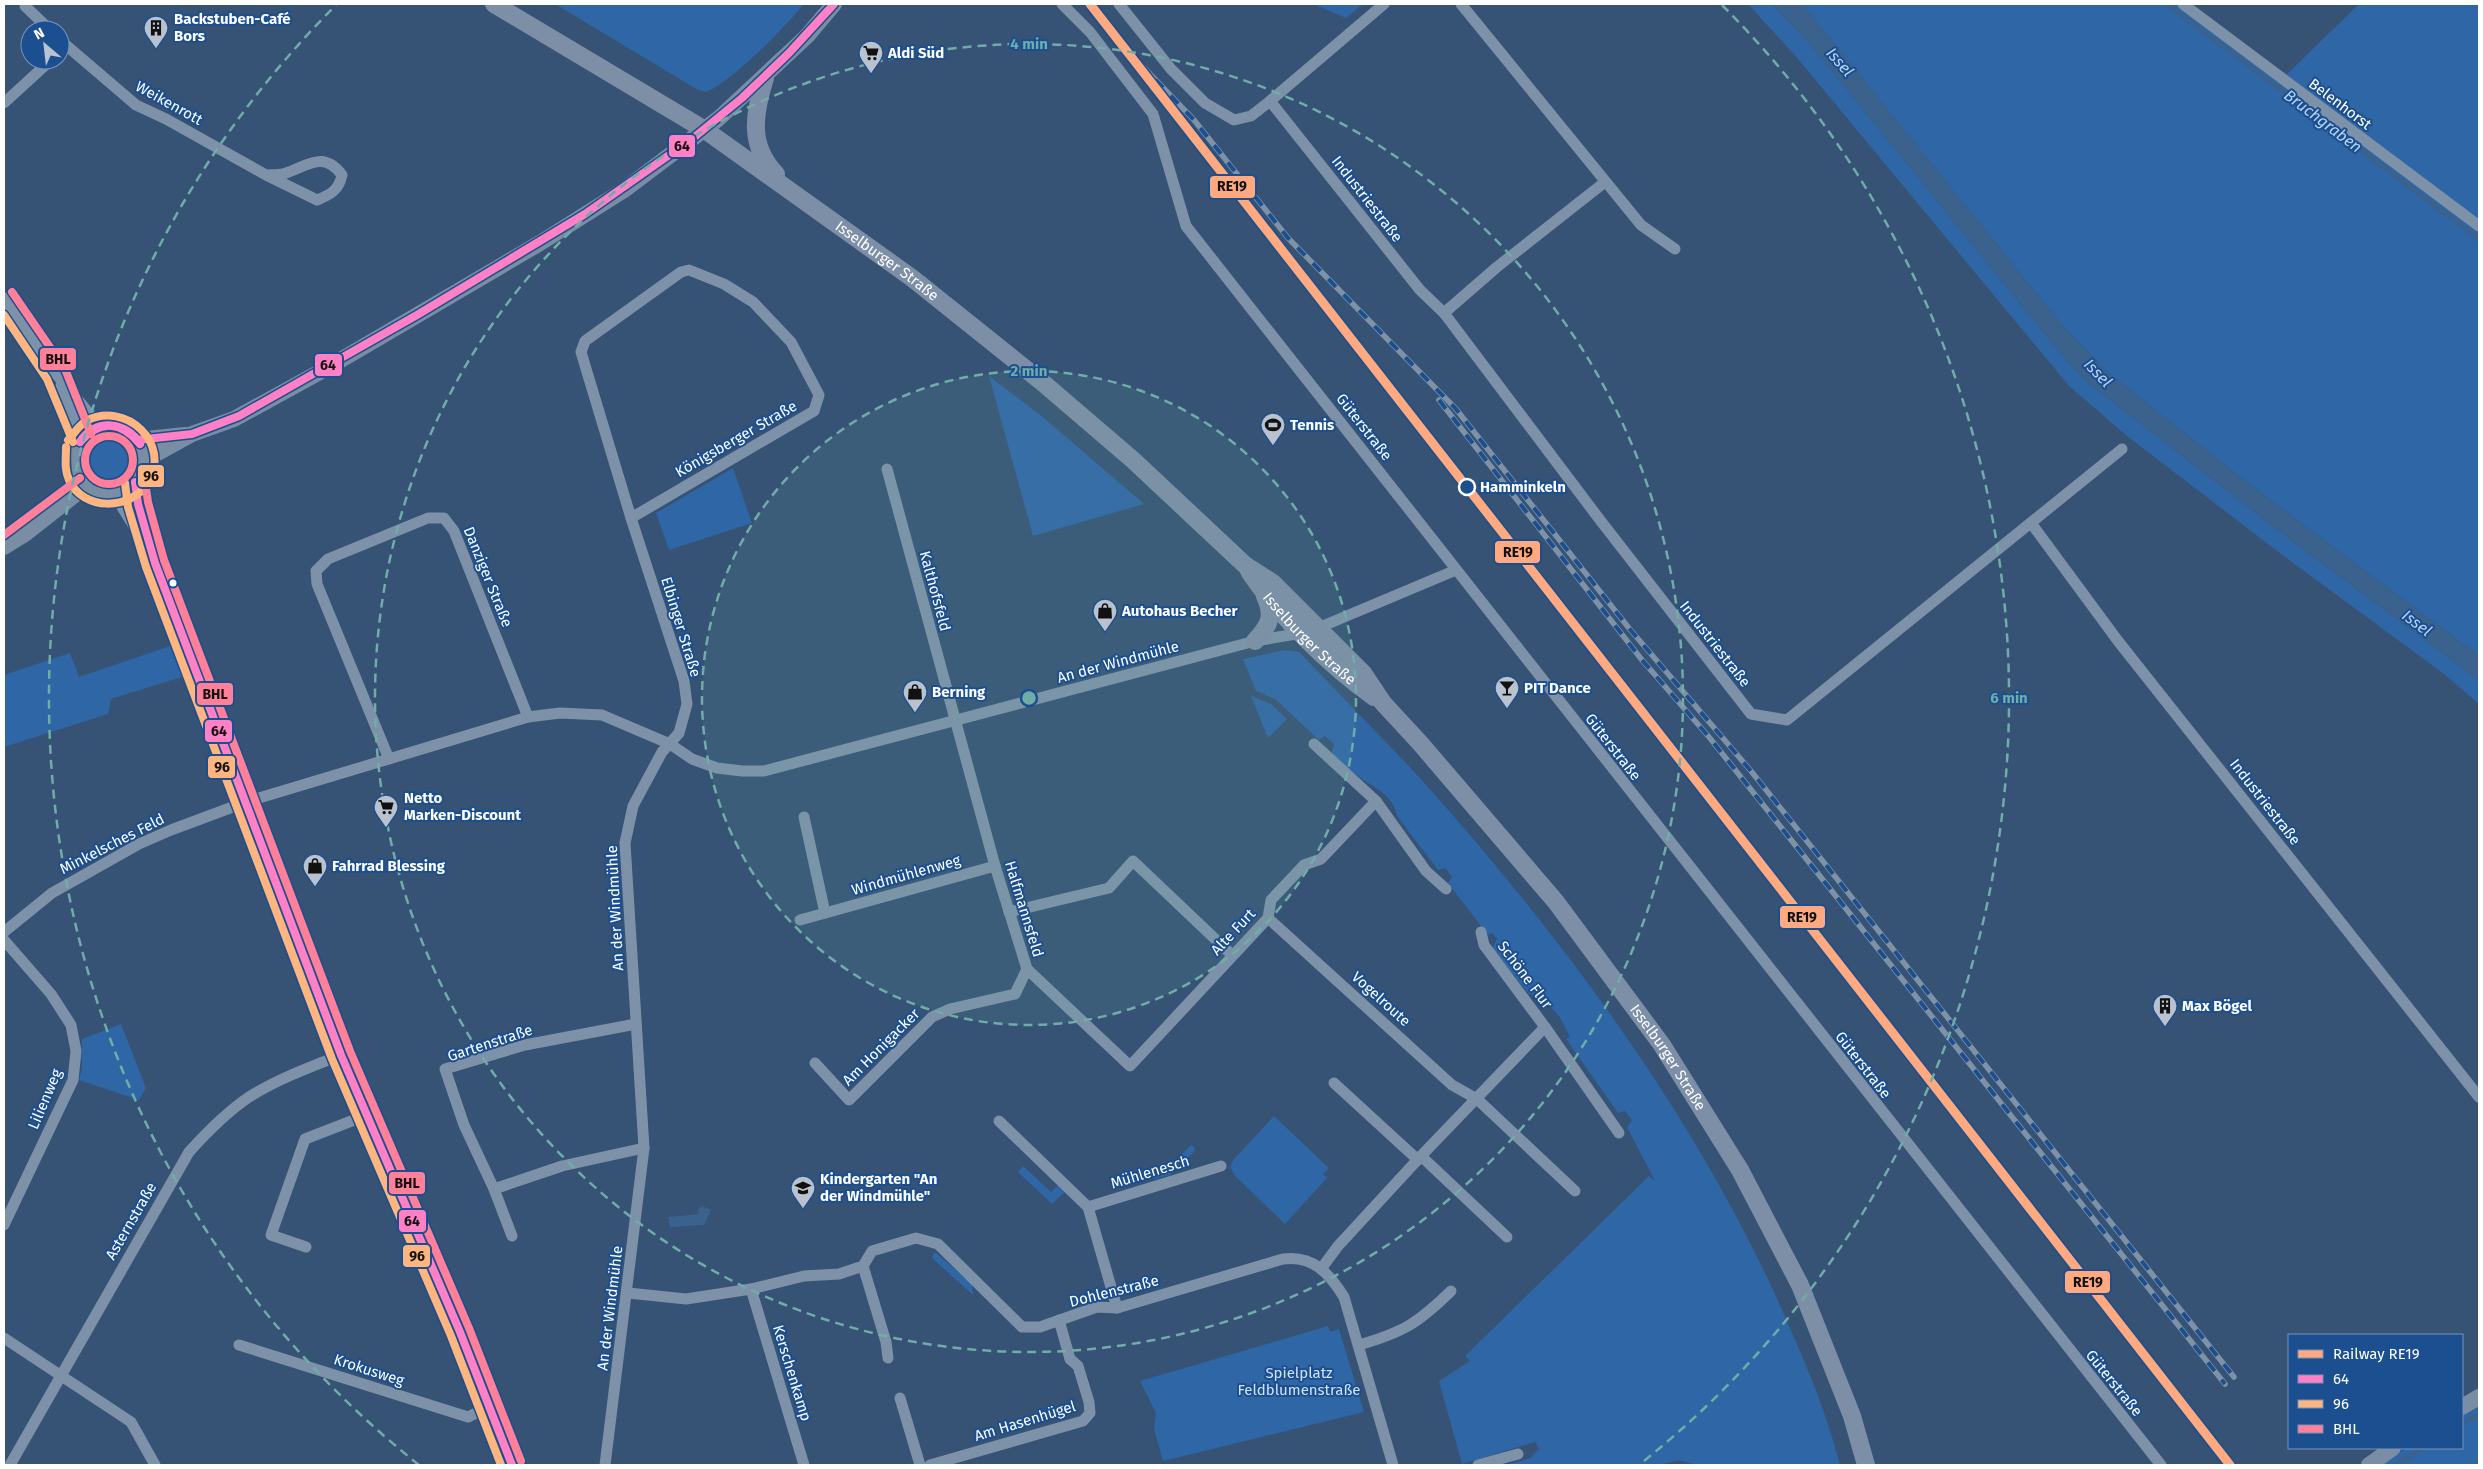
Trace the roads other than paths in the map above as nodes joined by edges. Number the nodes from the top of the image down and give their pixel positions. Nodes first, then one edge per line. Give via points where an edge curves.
1 (494, 4) edge
2 (834, 4) edge
3 (1062, 4) edge
4 (1119, 4) edge
5 (1384, 4) edge
6 (1461, 4) edge
7 (2183, 4) edge
8 (25, 6) dead end
9 (40, 20) edge
10 (70, 52) edge
11 (40, 70) edge
12 (765, 78) junction
13 (1270, 101) junction
14 (4, 103) edge
15 (706, 130) junction
16 (266, 174) junction
17 (1605, 182) junction
18 (793, 193) junction
19 (2479, 226) edge
20 (1675, 249) dead end
21 (4, 298) edge
22 (1444, 313) junction
23 (56, 374) junction
24 (100, 426) junction
25 (192, 434) junction
26 (82, 438) junction
27 (137, 440) junction
28 (2122, 450) dead end
29 (143, 461) junction
30 (887, 469) dead end
31 (135, 482) junction
32 (86, 486) junction
33 (114, 494) junction
34 (631, 518) junction
35 (2031, 522) junction
36 (4, 547) edge
37 (155, 563) junction
38 (1246, 565) junction
39 (1456, 570) junction
40 (1263, 593) junction
41 (1310, 631) junction
42 (1255, 641) junction
43 (528, 717) junction
44 (955, 720) junction
45 (670, 744) junction
46 (1314, 744) dead end
47 (389, 759) junction
48 (1376, 801) junction
49 (246, 802) junction
50 (804, 817) dead end
51 (995, 866) junction
52 (1446, 889) dead end
53 (1009, 912) junction
54 (826, 913) junction
55 (1268, 918) junction
56 (800, 920) dead end
57 (4, 932) edge
58 (1481, 932) dead end
59 (4, 940) edge
60 (1232, 955) junction
61 (1027, 970) junction
62 (636, 1024) junction
63 (1545, 1027) junction
64 (342, 1055) junction
65 (815, 1062) dead end
66 (1130, 1066) joint
67 (1334, 1083) dead end
68 (2479, 1097) edge
69 (1477, 1099) junction
70 (367, 1116) junction
71 (999, 1121) dead end
72 (1619, 1133) dead end
73 (644, 1148) junction
74 (1420, 1158) junction
75 (1221, 1166) dead end
76 (494, 1189) junction
77 (1575, 1191) dead end
78 (1088, 1207) junction
79 (4, 1226) edge
80 (512, 1236) dead end
81 (1508, 1237) dead end
82 (306, 1246) dead end
83 (863, 1266) junction
84 (1321, 1269) junction
85 (751, 1289) junction
86 (1450, 1291) dead end
87 (628, 1293) junction
88 (1117, 1308) junction
89 (1059, 1320) junction
90 (4, 1338) edge
91 (239, 1344) dead end
92 (1359, 1345) junction
93 (888, 1358) dead end
94 (59, 1376) junction
95 (2479, 1397) edge
96 (900, 1398) dead end
97 (2463, 1406) edge
98 (489, 1407) junction
99 (2392, 1449) edge
100 (1518, 1454) dead end
101 (10, 1465) edge
102 (155, 1465) edge
103 (512, 1465) edge
104 (605, 1465) edge
105 (804, 1465) edge
106 (920, 1465) edge
107 (930, 1465) edge
108 (1393, 1465) edge
109 (1478, 1465) edge
110 (1866, 1465) edge
111 (2161, 1465) edge
112 (2369, 1465) edge

1 - 15 main road, Isselburger Straße
2 - 12 main road
3 - 39 street, Güterstraße via 1090,32 1153,114 1186,226
4 - 13 street via 1171,69 1205,103 1234,120 1251,116
5 - 13 street
6 - 17 street
7 - 19 street, Belenhorst
8 - 9 street
10 - 16 street, Weikenrott via 136,105
11 - 14 street
12 - 15 main road
12 - 18 main road via 756,109 758,144 767,165
13 - 22 street, Industriestraße via 1420,290
15 - 18 main road, Isselburger Straße
15 - 25 main road via 624,190 540,243 327,368 234,419
16 - 16 street, Weikenrott via 284,174 322,161 335,165 342,175 340,186 317,200
17 - 20 street via 1641,225
17 - 22 street
18 - 38 main road, Isselburger Straße via 912,278 1042,382 1133,460
21 - 23 street
22 - 35 street, Industriestraße via 1751,714 1787,720
23 - 24 street
23 - 26 street
24 - 26 main road
24 - 27 main road via 121,427
25 - 27 main road
25 - 29 main road
26 - 32 main road via 76,447 75,468
27 - 29 main road
28 - 35 street, Industriestraße
29 - 31 main road
30 - 44 street, Kalthofsfeld
31 - 33 main road
31 - 37 street
32 - 33 main road via 100,493
32 - 36 main road
33 - 37 street
34 - 34 street, Königsberger Straße via 581,352 585,341 681,272 689,270 724,284 753,302 791,342 819,395 814,411
34 - 45 street, Elbinger Straße via 684,681 687,704 684,719
35 - 68 street, Industriestraße via 2118,641
37 - 49 street
38 - 40 main road, Isselburger Straße
38 - 41 main road, Isselburger Straße via 1273,584
39 - 41 street, An der Windmühle
39 - 111 street, Güterstraße
40 - 41 main road, Isselburger Straße
40 - 42 main road via 1270,616 1267,629
41 - 42 street, An der Windmühle
41 - 110 main road, Isselburger Straße via 1362,673 1383,703 1556,902 1662,1045 1740,1170 1800,1285 1852,1416
42 - 44 street, An der Windmühle
43 - 45 street via 560,713 602,715
43 - 47 street
43 - 47 street, Danziger Straße via 454,531 444,518 428,518 328,560 316,570 317,584
44 - 45 street, An der Windmühle via 764,771 717,768 692,760
44 - 51 street, Halfmannsfeld
45 - 62 street, An der Windmühle via 662,752 633,806 625,843
46 - 48 street
47 - 49 street
48 - 52 street via 1426,871
48 - 55 street, Alte Furt via 1321,859 1304,865 1271,900
49 - 57 street, Minkelsches Feld via 171,830 85,873 52,893
49 - 64 street
50 - 54 street
51 - 53 street, Halfmannsfeld
51 - 54 street, Windmühlenweg
53 - 60 street via 1109,888 1133,861
53 - 61 street, Halfmannsfeld
54 - 56 street, Windmühlenweg
55 - 60 street, Alte Furt
55 - 69 street, Vogelroute via 1452,1085
58 - 63 street, Schöne Flur via 1484,945
59 - 79 street, Lilienweg via 51,994 71,1025 76,1051 73,1080
60 - 66 street, Alte Furt
61 - 65 street, Am Honigacker via 1015,994 950,1009 932,1017 850,1100
61 - 66 street, Halfmannsfeld
62 - 73 street, An der Windmühle
62 - 76 street, Gartenstraße via 525,1045 446,1069 464,1125
63 - 69 street, Schöne Flur
63 - 72 street
64 - 70 street
64 - 94 street, Asternstraße via 289,1075 250,1097 188,1152
67 - 74 street
69 - 74 street, Schöne Flur
69 - 77 street
70 - 82 street via 305,1139 272,1235
70 - 98 street
71 - 78 street
73 - 76 street via 562,1166
73 - 87 street, An der Windmühle
74 - 81 street
74 - 84 street, Schöne Flur via 1338,1246
75 - 78 street, Mühlenesch
76 - 80 street, Gartenstraße
78 - 88 street
83 - 85 street, Dohlenstraße via 838,1274 804,1276
83 - 89 street, Dohlenstraße via 872,1251 898,1243 916,1238 938,1244 1022,1327 1040,1327
83 - 93 street
84 - 88 street, Dohlenstraße via 1298,1257 1283,1259
84 - 92 street, Dohlenstraße via 1344,1297
85 - 87 street, Dohlenstraße via 686,1299
85 - 105 street, Kerschenkamp
86 - 92 street via 1422,1318 1392,1336
87 - 104 street, An der Windmühle
88 - 89 street, Dohlenstraße via 1097,1307
89 - 107 street, Am Hasenhügel via 1070,1359 1078,1366 1089,1402 1090,1413 1083,1421
90 - 94 street
91 - 98 street, Krokusweg via 468,1417
92 - 108 street, Dohlenstraße
94 - 101 street, Asternstraße
94 - 102 street via 131,1422
95 - 97 main road
96 - 106 street
98 - 103 street
99 - 112 main road
100 - 109 street

